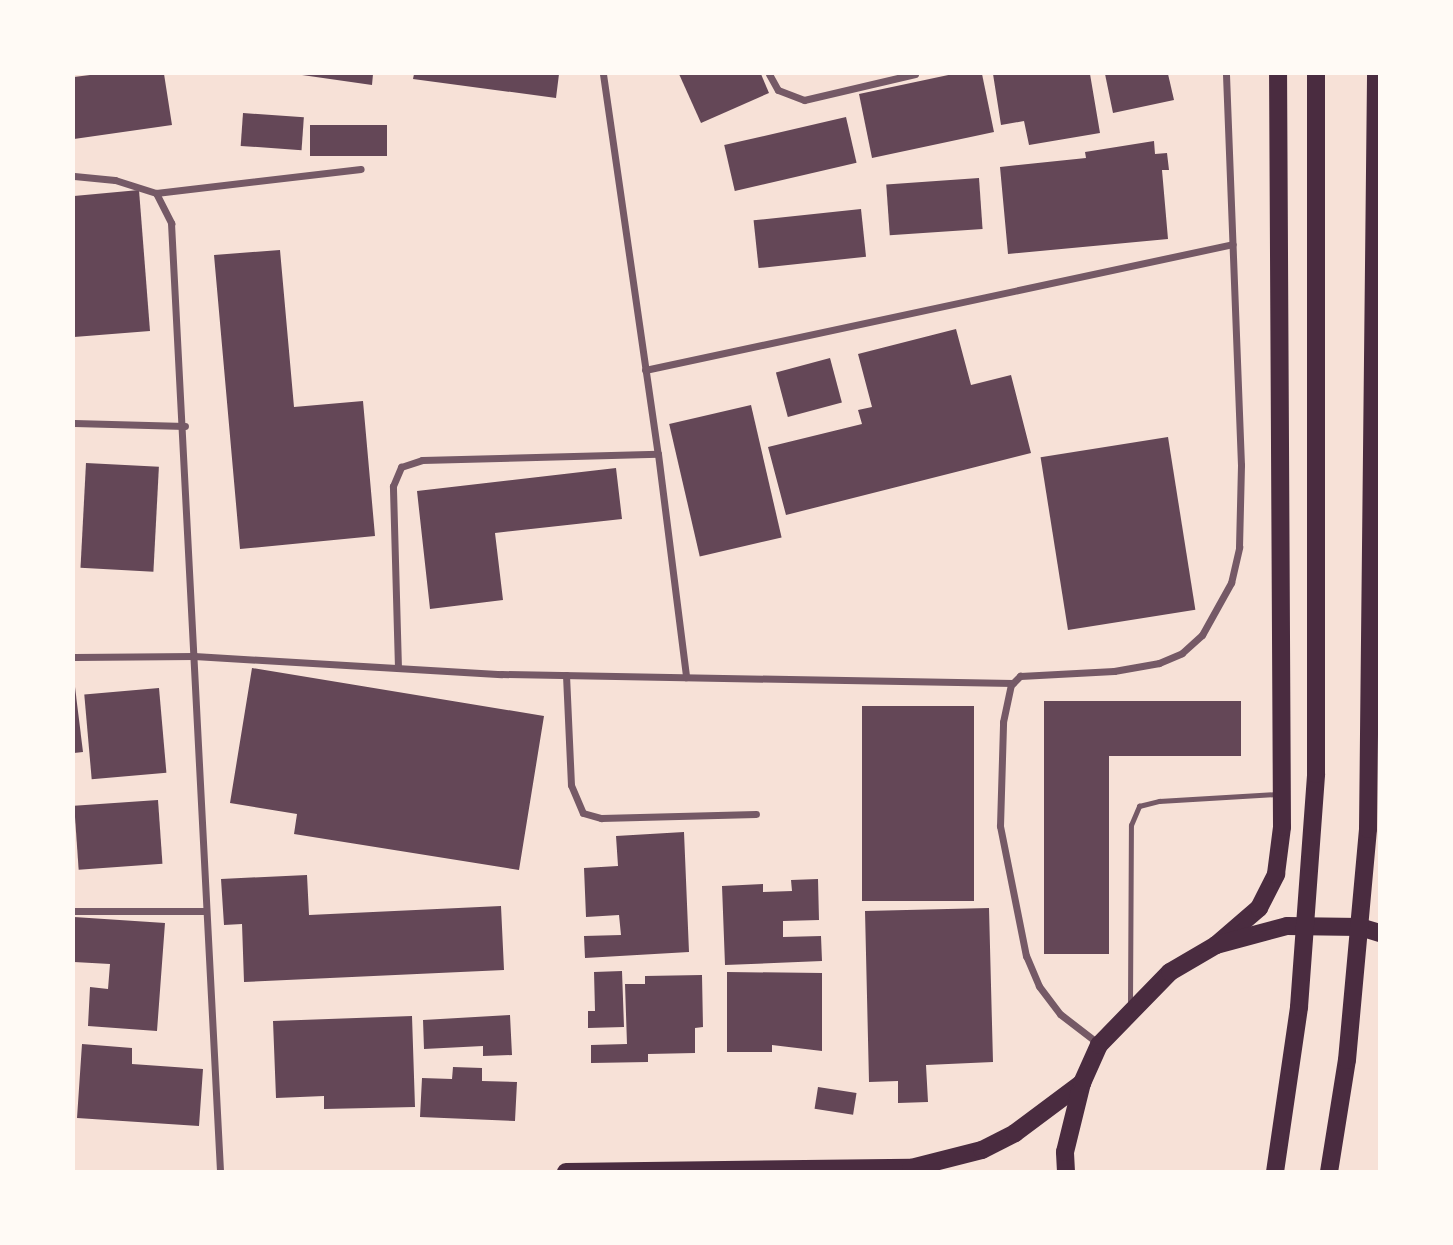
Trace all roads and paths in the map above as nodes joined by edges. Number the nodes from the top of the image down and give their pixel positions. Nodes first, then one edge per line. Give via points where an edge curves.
1 (603, 74) edge
2 (769, 74) edge
3 (915, 74) edge
4 (1226, 74) edge
5 (1278, 74) edge
6 (1316, 74) edge
7 (1376, 74) edge
8 (361, 169) dead end
9 (74, 176) edge
10 (156, 192) junction
11 (1233, 244) junction
12 (645, 370) junction
13 (74, 423) edge
14 (185, 426) junction
15 (658, 454) junction
16 (194, 656) junction
17 (74, 657) edge
18 (398, 668) junction
19 (566, 675) junction
20 (686, 677) junction
21 (1013, 682) junction
22 (1282, 793) junction
23 (756, 814) dead end
24 (74, 911) edge
25 (206, 911) junction
26 (1380, 933) edge
27 (1216, 945) junction
28 (1130, 1008) junction
29 (1099, 1045) junction
30 (1082, 1083) junction
31 (220, 1171) edge
32 (566, 1171) edge
33 (1066, 1171) edge
34 (1275, 1171) edge
35 (1329, 1171) edge

1 - 12 street
2 - 3 street via 778,90 804,100
4 - 11 street
5 - 22 main road
6 - 34 main road via 1316,774 1299,1007
7 - 35 main road via 1367,828 1347,1060
8 - 10 street
9 - 10 street via 115,180
10 - 14 street via 171,223
11 - 12 street
11 - 21 street via 1241,465 1239,547 1219,609 1202,635 1182,653 1160,663 1114,671 1034,672
12 - 15 street
13 - 14 street
14 - 16 street
15 - 18 street via 422,460 401,467 393,486
15 - 20 street
16 - 17 street
16 - 18 street
16 - 25 street
18 - 19 street
19 - 20 street
19 - 23 street via 572,785 583,813 601,818
20 - 21 street
21 - 29 street via 1003,722 998,782 1000,827 1014,907 1039,986 1073,1027
22 - 27 main road via 1276,874 1259,908
22 - 28 lane via 1139,806 1131,825
24 - 25 street
25 - 31 street
26 - 27 main road via 1360,927 1287,926
27 - 28 main road via 1170,972
28 - 29 main road
29 - 30 main road
30 - 32 main road via 1015,1133 982,1150 911,1168
30 - 33 main road via 1065,1152

